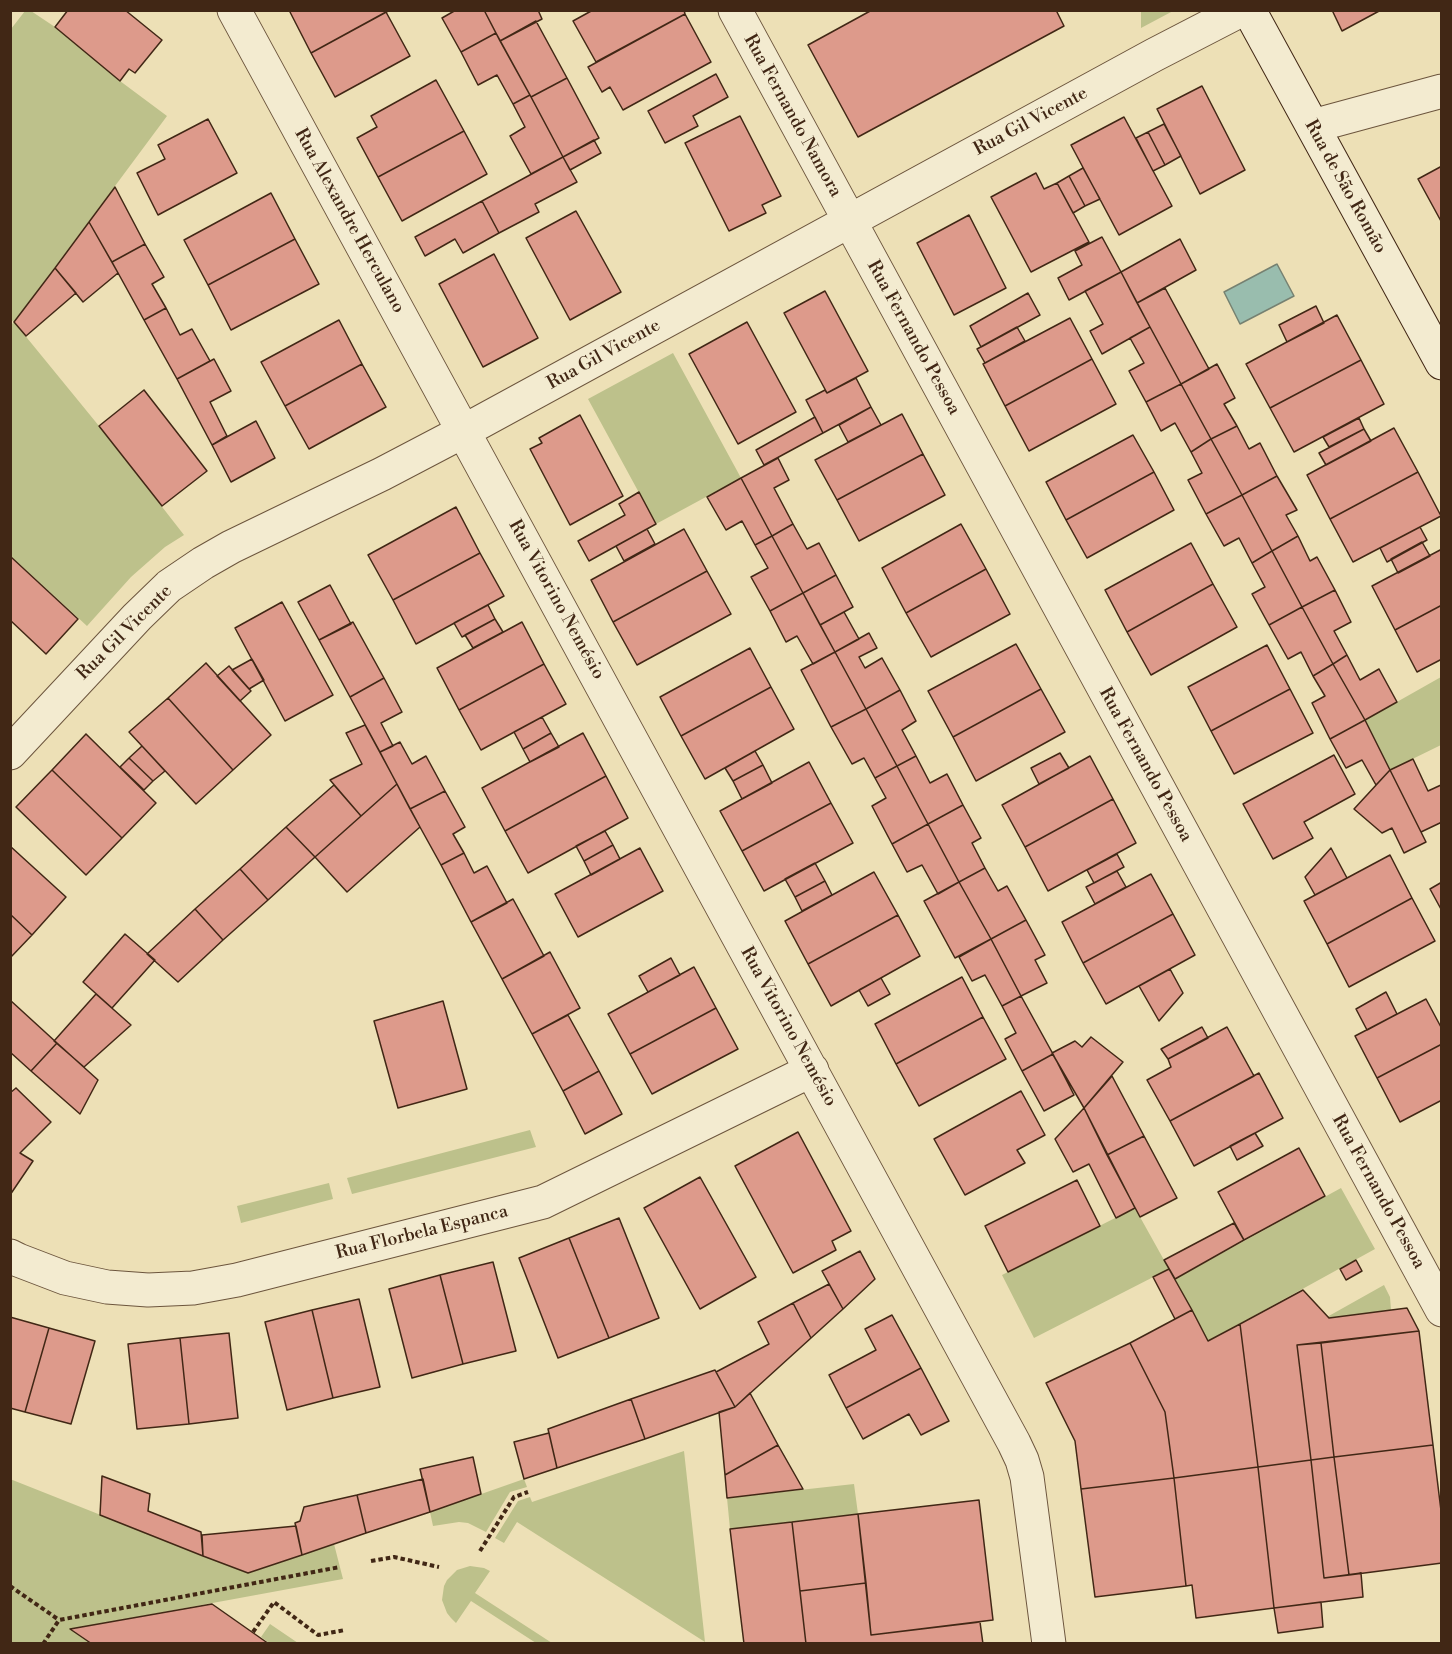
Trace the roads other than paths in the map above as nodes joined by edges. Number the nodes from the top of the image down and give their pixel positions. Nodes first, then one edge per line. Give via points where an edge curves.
1 (234, 10) edge
2 (735, 10) edge
3 (1241, 10) edge
4 (1250, 10) edge
5 (1442, 91) edge
6 (1313, 126) junction
7 (850, 221) junction
8 (1442, 363) edge
9 (464, 431) junction
10 (10, 753) edge
11 (812, 1070) junction
12 (10, 1256) edge
13 (1442, 1310) edge
14 (1049, 1644) edge

1 - 9 street, Rua Alexandre Herculano
2 - 7 street, Rua Fernando Namora
3 - 7 street, Rua Gil Vicente
4 - 6 street, Rua de São Romão
5 - 6 street
6 - 8 street, Rua de São Romão
7 - 9 street, Rua Gil Vicente
7 - 13 street, Rua Fernando Pessoa
9 - 10 street, Rua Gil Vicente via 231,547 169,586
9 - 11 street, Rua Vitorino Nemésio
11 - 12 street, Rua Florbela Espanca via 543,1202 237,1280 193,1288 107,1287 66,1278
11 - 14 street, Rua Vitorino Nemésio via 1022,1460

